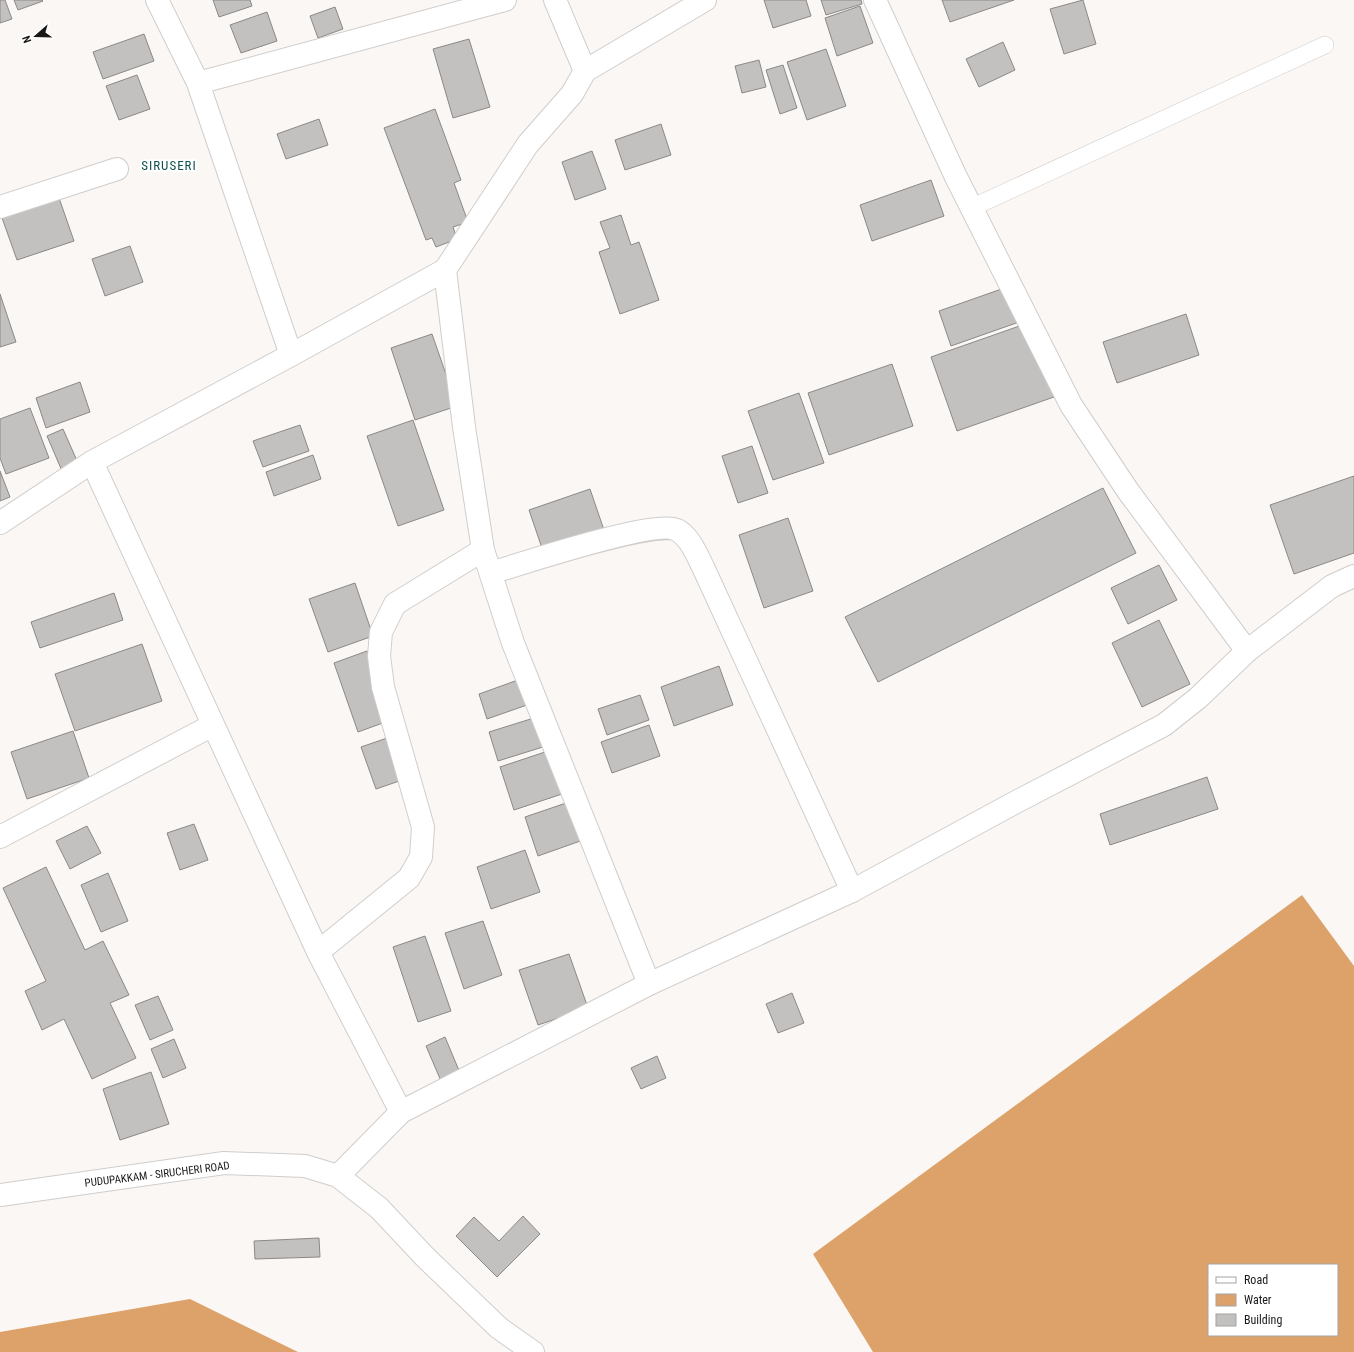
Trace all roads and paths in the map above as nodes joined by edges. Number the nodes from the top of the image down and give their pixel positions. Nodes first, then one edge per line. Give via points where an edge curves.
1 (157, 0) edge
2 (505, 0) edge
3 (555, 0) edge
4 (705, 0) edge
5 (875, 0) edge
6 (1325, 45) dead end
7 (585, 71) junction
8 (198, 83) junction
9 (117, 169) dead end
10 (0, 207) edge
11 (971, 208) junction
12 (445, 270) junction
13 (291, 355) junction
14 (92, 462) junction
15 (0, 523) edge
16 (483, 550) junction
17 (491, 573) junction
18 (1354, 576) edge
19 (1247, 651) junction
20 (213, 725) junction
21 (0, 837) edge
22 (852, 891) junction
23 (318, 952) junction
24 (649, 984) junction
25 (401, 1112) junction
26 (338, 1176) junction
27 (0, 1196) edge
28 (533, 1352) edge

1 - 8 street
2 - 8 street
3 - 7 street
4 - 7 street
5 - 11 street
6 - 11 lane
7 - 12 street via 572,94 528,144
8 - 13 street
9 - 10 street
11 - 19 street via 1071,405 1128,490
12 - 13 street
12 - 16 street via 464,427
13 - 14 street
14 - 15 street
14 - 20 street
16 - 17 street
16 - 23 street via 395,604 381,632 379,656 383,687 423,826 421,857 409,878
17 - 22 street via 621,535 669,527 678,530 687,539 703,567
17 - 24 street via 513,643
18 - 19 street via 1332,586
19 - 22 street via 1198,698 1164,725
20 - 21 street
20 - 23 street
22 - 24 street
23 - 25 street
24 - 25 street
25 - 26 street
26 - 27 street, PUDUPAKKAM - SIRUCHERI ROAD via 305,1166 224,1164
26 - 28 street, PUDUPAKKAM - SIRUCHERI ROAD via 378,1208 499,1328

